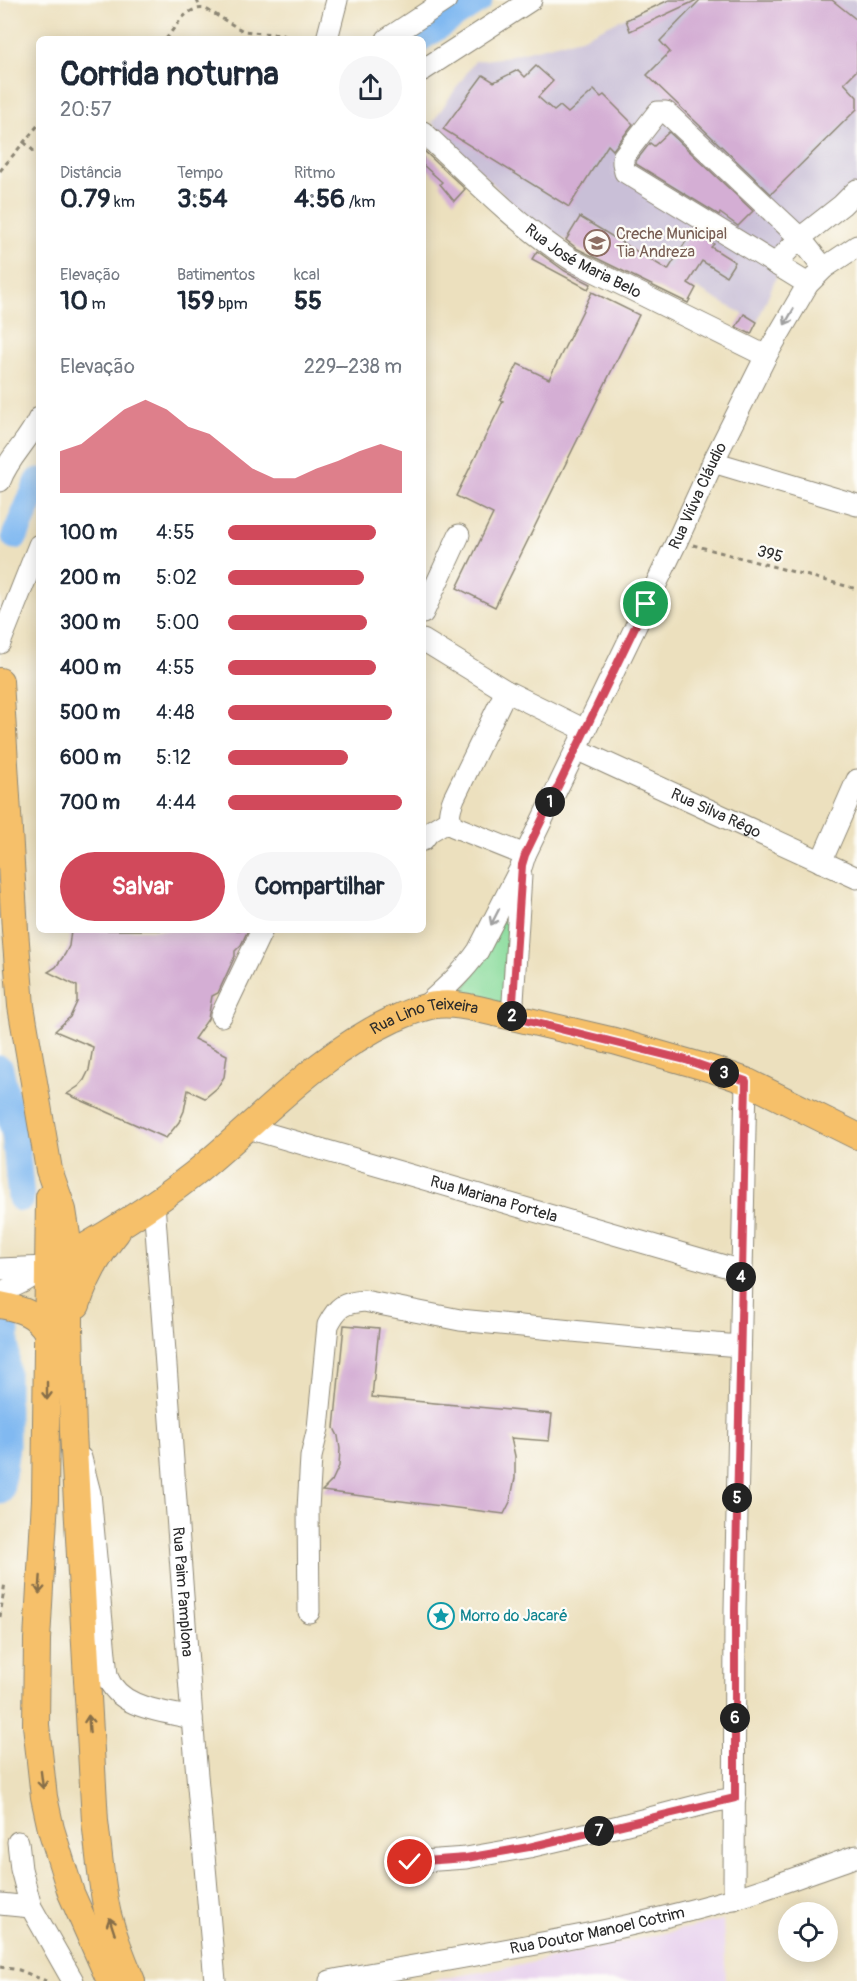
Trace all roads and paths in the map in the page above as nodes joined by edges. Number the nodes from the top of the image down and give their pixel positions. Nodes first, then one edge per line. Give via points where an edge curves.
1 (198, 0) edge
2 (337, 0) edge
3 (446, 0) edge
4 (531, 0) edge
5 (200, 8) junction
6 (168, 36) edge
7 (285, 36) edge
8 (328, 36) edge
9 (392, 36) edge
10 (426, 68) edge
11 (36, 128) edge
12 (426, 135) edge
13 (24, 142) junction
14 (36, 153) edge
15 (0, 171) edge
16 (857, 190) edge
17 (800, 238) junction
18 (857, 246) edge
19 (775, 264) junction
20 (824, 268) junction
21 (808, 284) junction
22 (766, 356) junction
23 (36, 425) edge
24 (713, 462) junction
25 (1, 474) edge
26 (857, 505) edge
27 (459, 535) dead end
28 (677, 541) junction
29 (36, 553) edge
30 (857, 590) edge
31 (426, 606) edge
32 (426, 642) edge
33 (0, 643) edge
34 (0, 681) edge
35 (506, 690) junction
36 (581, 740) junction
37 (857, 780) edge
38 (449, 820) junction
39 (426, 836) edge
40 (523, 860) junction
41 (821, 862) junction
42 (857, 878) edge
43 (261, 933) edge
44 (423, 1008) junction
45 (221, 1016) dead end
46 (512, 1017) junction
47 (746, 1081) junction
48 (248, 1128) junction
49 (857, 1136) edge
50 (49, 1170) junction
51 (154, 1203) junction
52 (126, 1221) junction
53 (70, 1255) junction
54 (48, 1267) junction
55 (0, 1269) edge
56 (742, 1271) junction
57 (0, 1293) edge
58 (0, 1305) edge
59 (59, 1330) junction
60 (740, 1346) junction
61 (73, 1432) junction
62 (5, 1582) dead end
63 (309, 1612) dead end
64 (0, 1617) edge
65 (192, 1718) junction
66 (735, 1798) junction
67 (18, 1842) dead end
68 (857, 1856) edge
69 (410, 1862) dead end
70 (735, 1899) junction
71 (0, 1904) edge
72 (31, 1907) junction
73 (0, 1967) edge
74 (46, 1981) edge
75 (73, 1981) edge
76 (110, 1981) edge
77 (132, 1981) edge
78 (215, 1981) edge
79 (330, 1981) edge

1 - 5 path
2 - 8 street
3 - 9 street
4 - 10 street
5 - 6 path via 192,10
5 - 7 path via 243,31
11 - 13 path
12 - 22 street, Rua José Maria Belo via 549,246
13 - 14 path
13 - 15 path
16 - 17 street
17 - 19 street
17 - 19 street via 672,116 658,112 623,157 625,172
17 - 20 street
18 - 20 street, Rua Viúva Cláudio
19 - 21 street
20 - 21 street, Rua Viúva Cláudio
21 -> 22 street, Rua Viúva Cláudio
22 - 24 street, Rua Viúva Cláudio
23 - 25 street
24 - 26 street
24 - 28 street, Rua Viúva Cláudio
27 - 31 street
28 - 30 path, 395
28 - 36 street, Rua Viúva Cláudio
29 - 33 street
32 - 35 street, Rua Silva Rêgo
34 - 50 main road via 18,977
35 - 36 street, Rua Silva Rêgo
35 - 38 street via 454,798
36 - 40 street, Rua Viúva Cláudio
36 - 41 street, Rua Silva Rêgo
37 - 41 street
38 - 39 street
38 - 40 street via 453,826
40 -> 44 street, Rua Viúva Cláudio via 471,961
40 - 46 street
41 - 42 street, Rua Silva Rêgo
43 - 45 street
44 - 46 main road, Rua Lino Teixeira via 450,1004
44 - 48 main road, Rua Lino Teixeira via 348,1044 312,1070
46 - 47 main road, Rua Lino Teixeira via 686,1060
47 - 49 main road, Rua Lino Teixeira
47 - 56 street
48 - 51 main road, Rua Lino Teixeira
48 - 56 street, Rua Mariana Portela
50 - 53 main road via 63,1210
50 - 54 main road
51 - 52 main road, Rua Lino Teixeira
51 - 65 street, Rua Paim Pamplona
52 - 53 main road, Rua Lino Teixeira
52 - 59 main road via 105,1246
53 - 54 main road, Rua Lino Teixeira
53 - 59 main road
54 - 55 street
54 - 57 street
54 - 59 main road
56 - 60 street
58 - 59 main road via 22,1310
59 - 61 main road
59 -> 76 main road via 45,1499 36,1725 51,1829 71,1893
60 - 63 street via 460,1320 364,1301 348,1302 335,1311 328,1325 318,1428 311,1458
60 - 66 street
61 - 65 street via 90,1493 110,1686 143,1707
77 -> 61 main road via 109,1916 95,1821
62 - 64 path
65 - 78 street, Rua Paim Pamplona
66 - 69 street via 529,1847 466,1858
66 - 70 street
67 - 72 street
68 - 70 street, Rua Doutor Manoel Cotrim
70 - 79 street, Rua Doutor Manoel Cotrim via 591,1933
71 - 72 street
72 - 75 street
73 - 74 path

